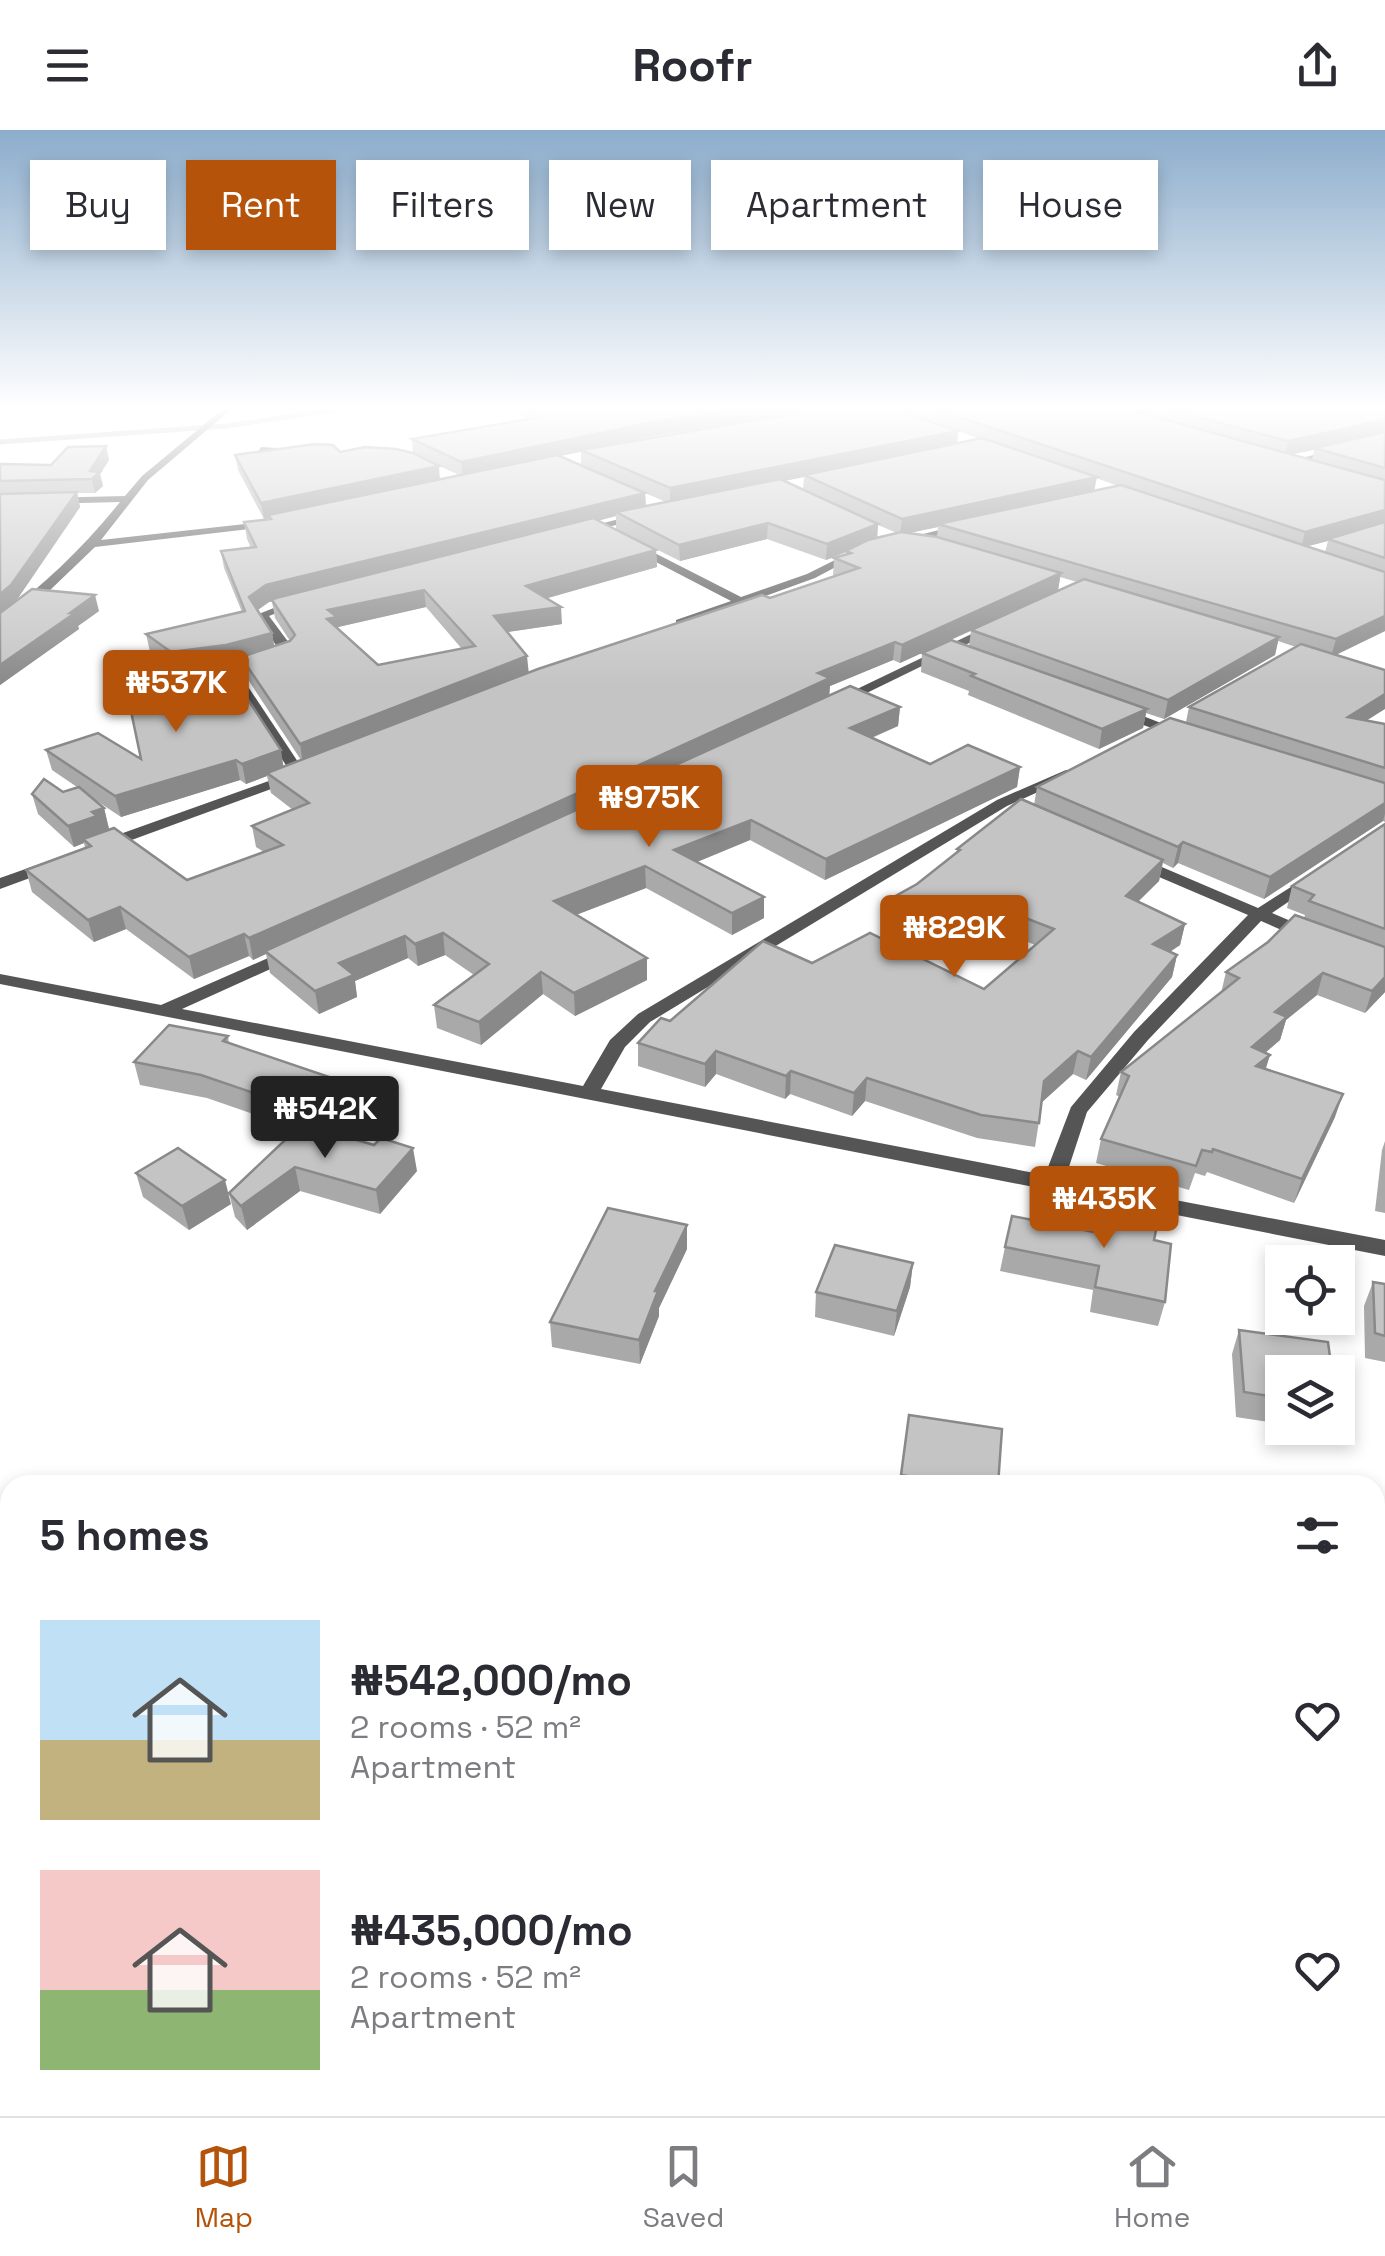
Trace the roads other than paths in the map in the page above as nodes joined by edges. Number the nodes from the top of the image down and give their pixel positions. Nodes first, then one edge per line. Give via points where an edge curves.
1 (127, 500) edge
2 (84, 501) edge
3 (0, 502) edge
4 (650, 515) edge
5 (286, 521) edge
6 (595, 526) junction
7 (971, 526) edge
8 (610, 534) edge
9 (559, 536) edge
10 (892, 540) junction
11 (626, 543) edge
12 (92, 544) junction
13 (937, 547) edge
14 (309, 600) edge
15 (738, 600) junction
16 (1014, 619) edge
17 (0, 624) edge
18 (664, 630) edge
19 (949, 650) junction
20 (967, 656) edge
21 (231, 671) junction
22 (115, 686) dead end
23 (825, 708) edge
24 (1112, 708) edge
25 (1182, 719) edge
26 (1166, 728) junction
27 (1148, 736) edge
28 (1202, 740) edge
29 (317, 768) edge
30 (1075, 770) edge
31 (299, 774) junction
32 (1002, 803) junction
33 (1021, 811) edge
34 (1112, 851) edge
35 (88, 852) edge
36 (70, 858) edge
37 (1337, 862) edge
38 (0, 884) edge
39 (1258, 916) junction
40 (1330, 943) edge
41 (306, 946) edge
42 (0, 979) edge
43 (163, 1010) junction
44 (589, 1093) junction
45 (1053, 1182) junction
46 (1385, 1248) edge

1 - 12 street
2 - 3 street
4 - 6 street
5 - 12 street
6 - 8 street
6 - 9 street
7 - 10 street
10 - 13 street
10 - 15 street
11 - 15 street
12 - 17 street
14 - 21 street via 262,615 286,656
15 - 18 street
16 - 19 street
19 - 20 street
19 - 23 street
21 - 22 street
21 - 31 street
24 - 26 street
25 - 26 street
26 - 27 street
26 - 28 street
29 - 31 street
30 - 32 street
31 - 35 street
32 - 33 street
32 - 44 street via 644,1018 617,1044
34 - 39 street
36 - 38 street
37 - 39 street
39 - 40 street
39 - 45 street via 1078,1111
41 - 43 street
42 - 43 street
43 - 44 street
44 - 45 street
45 - 46 street

